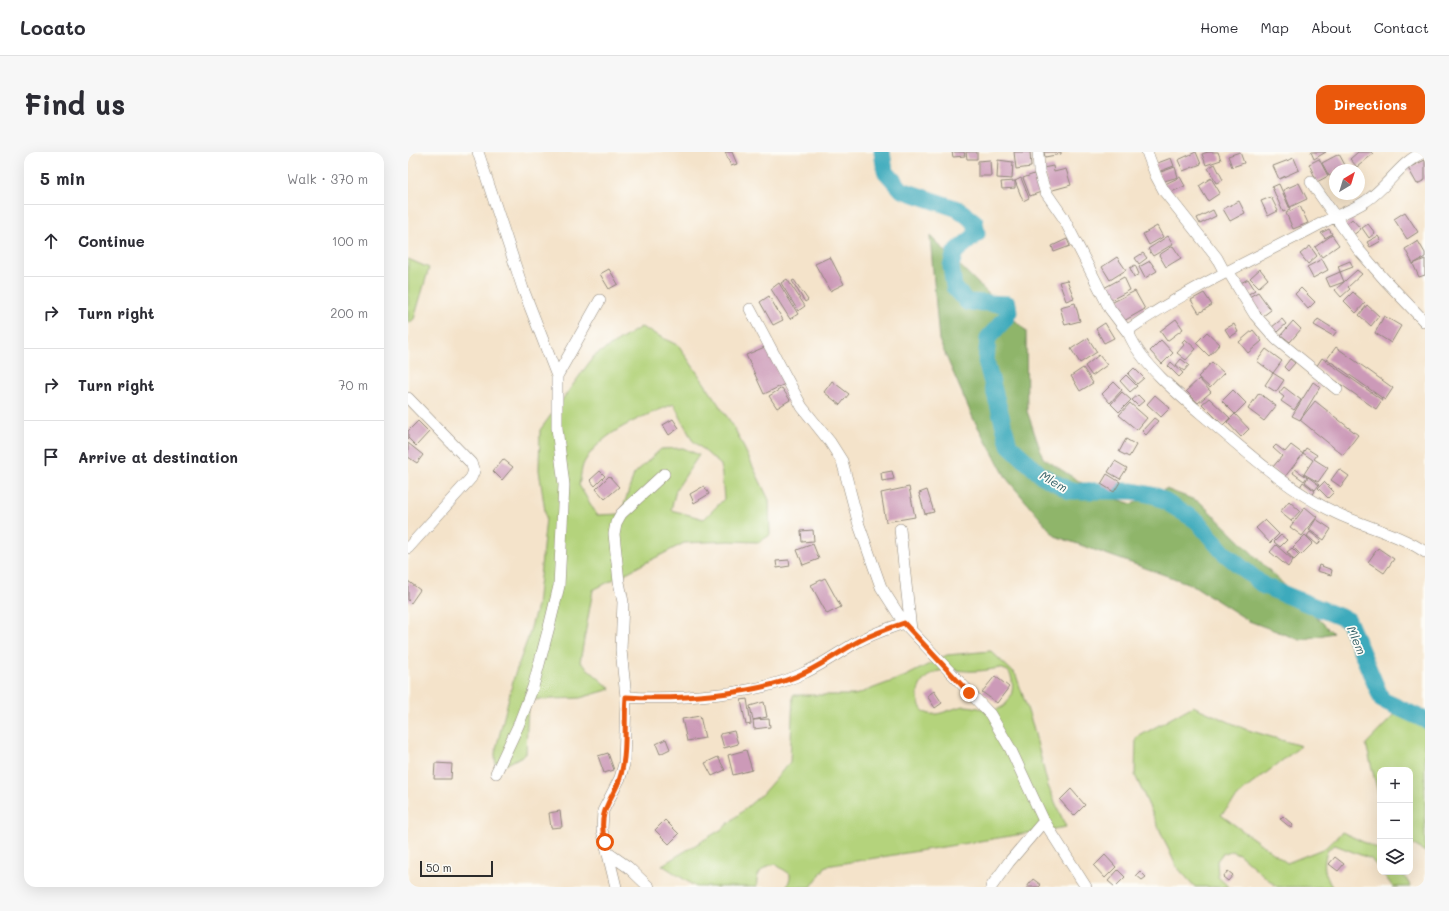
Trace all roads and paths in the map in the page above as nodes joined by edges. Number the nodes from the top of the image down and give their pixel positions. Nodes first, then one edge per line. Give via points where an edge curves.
1 (478, 152) edge
2 (1038, 152) edge
3 (1147, 152) edge
4 (1424, 152) edge
5 (1311, 182) dead end
6 (1334, 216) junction
7 (1227, 272) junction
8 (600, 300) dead end
9 (750, 309) dead end
10 (1425, 322) edge
11 (1129, 334) junction
12 (557, 376) junction
13 (1337, 389) dead end
14 (408, 398) edge
15 (664, 474) dead end
16 (900, 529) dead end
17 (408, 548) edge
18 (1425, 552) edge
19 (907, 626) junction
20 (626, 697) junction
21 (496, 773) dead end
22 (1044, 821) junction
23 (608, 852) junction
24 (616, 887) edge
25 (649, 887) edge
26 (991, 887) edge
27 (1086, 887) edge

1 - 12 street via 523,289
2 - 11 street via 1039,171 1045,191 1063,217 1110,309
3 - 7 street via 1164,191
4 - 6 street via 1405,164 1366,202
5 - 6 street
6 - 7 street
6 - 10 street via 1378,273
7 - 11 street via 1142,320 1131,328
7 - 13 street via 1255,315 1276,339
8 - 12 street
9 - 19 street via 802,407 842,461 859,525 881,587
11 - 18 street via 1145,358 1174,391 1286,483 1337,514
12 - 21 street via 557,428 564,485 559,586 533,687
14 - 17 street via 471,462 474,471 471,478
15 - 20 street via 621,514 614,534 623,602 621,650
16 - 19 street
19 - 20 street via 859,641 805,673 783,681 730,692 688,697
19 - 22 street via 990,714 1010,748
20 - 23 street via 624,764 602,820
22 - 26 street
22 - 27 street
23 - 24 street
23 - 25 street

